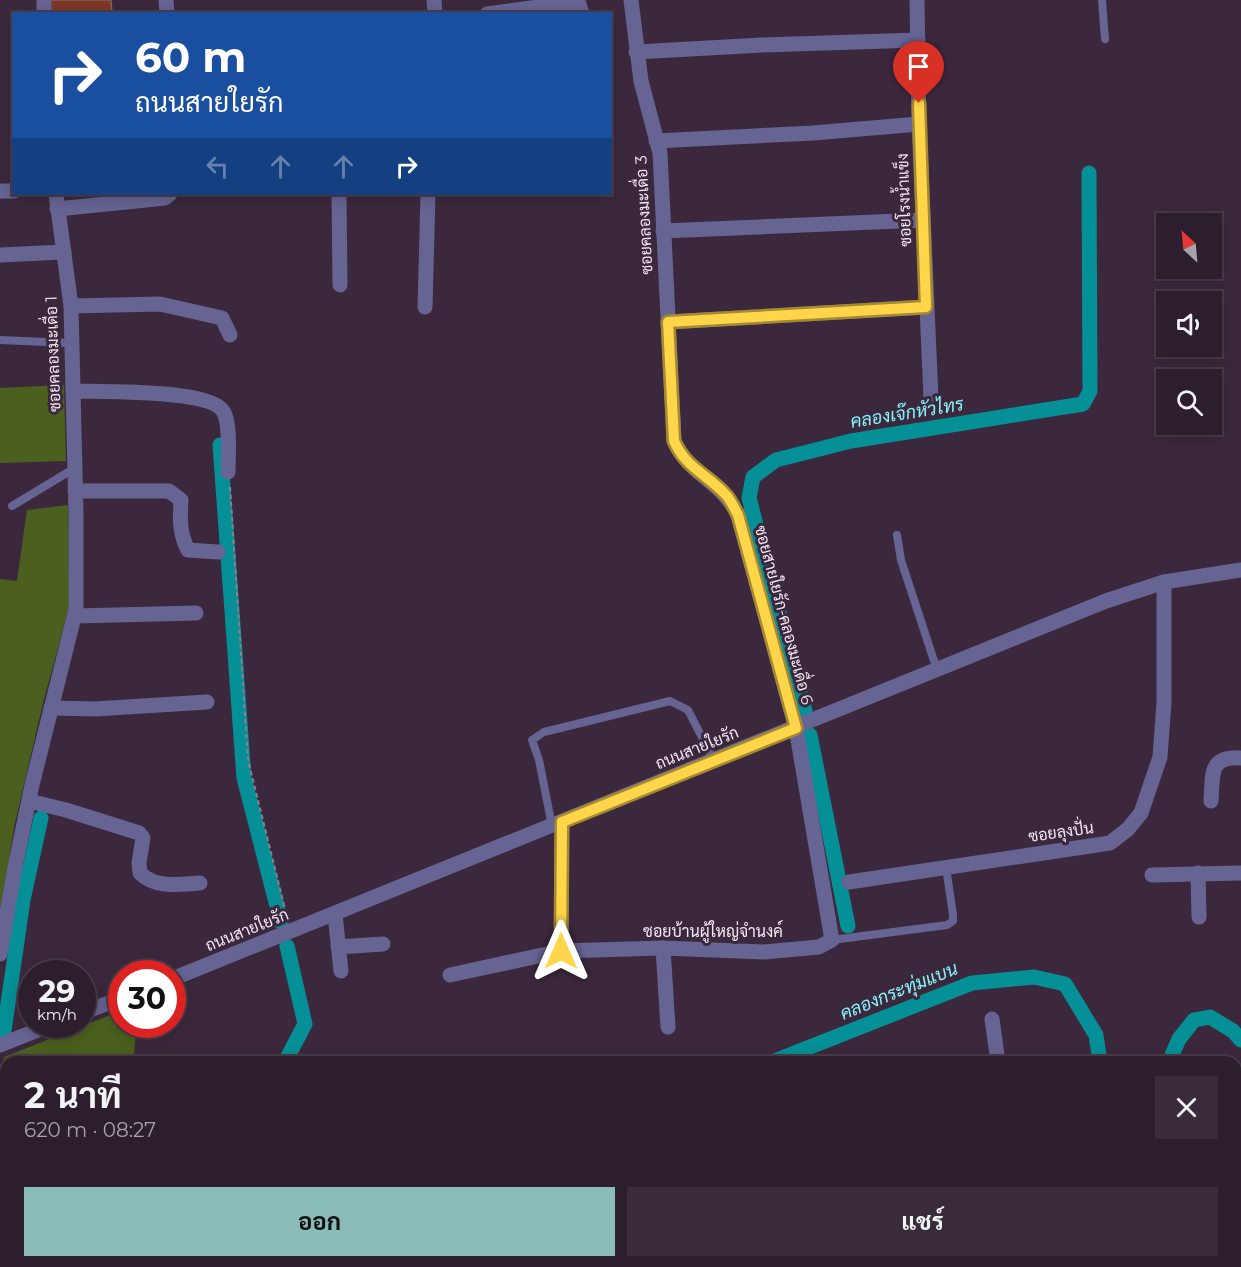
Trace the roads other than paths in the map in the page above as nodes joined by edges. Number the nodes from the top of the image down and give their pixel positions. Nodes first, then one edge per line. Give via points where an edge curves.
1 (632, 0) edge
2 (916, 0) edge
3 (1102, 0) edge
4 (502, 12) edge
5 (581, 12) edge
6 (1104, 39) dead end
7 (918, 40) junction
8 (636, 52) junction
9 (919, 124) junction
10 (656, 141) junction
11 (169, 195) edge
12 (339, 195) edge
13 (428, 195) edge
14 (56, 201) edge
15 (923, 220) junction
16 (663, 231) junction
17 (64, 252) junction
18 (0, 255) edge
19 (340, 285) dead end
20 (70, 306) junction
21 (425, 307) dead end
22 (926, 307) junction
23 (668, 322) junction
24 (230, 334) dead end
25 (0, 340) edge
26 (70, 344) junction
27 (73, 391) junction
28 (932, 398) dead end
29 (75, 468) junction
30 (228, 471) road end
31 (75, 491) junction
32 (12, 506) dead end
33 (897, 535) dead end
34 (218, 552) dead end
35 (1241, 570) edge
36 (1164, 582) junction
37 (196, 613) dead end
38 (75, 616) junction
39 (937, 670) junction
40 (207, 702) dead end
41 (51, 708) junction
42 (796, 728) junction
43 (1241, 758) edge
44 (714, 760) junction
45 (29, 801) junction
46 (1211, 801) dead end
47 (557, 824) junction
48 (946, 867) junction
49 (1198, 873) junction
50 (1241, 873) edge
51 (1152, 875) dead end
52 (849, 882) dead end
53 (200, 883) dead end
54 (335, 914) junction
55 (1199, 917) dead end
56 (832, 940) junction
57 (383, 944) dead end
58 (338, 947) junction
59 (663, 948) junction
60 (561, 951) junction
61 (0, 954) edge
62 (341, 971) dead end
63 (186, 973) edge
64 (450, 975) dead end
65 (992, 1019) dead end
66 (668, 1027) dead end
67 (18, 1038) edge
68 (0, 1045) edge
69 (997, 1056) edge

1 - 8 street, ซอยคลองมะเดื่อ 3
2 - 7 street, ซอยโรงน้ำแข็ง
3 - 6 lane
4 - 5 street via 575,2
7 - 8 street
7 - 9 street, ซอยโรงน้ำแข็ง
8 - 10 street, ซอยคลองมะเดื่อ 3
9 - 10 street
9 - 15 street, ซอยโรงน้ำแข็ง
10 - 16 street, ซอยคลองมะเดื่อ 3 via 660,153
11 - 14 street
12 - 19 street
13 - 21 street
14 - 17 street, ซอยคลองมะเดื่อ 1
15 - 16 street
15 - 22 street, ซอยโรงน้ำแข็ง
16 - 23 street, ซอยคลองมะเดื่อ 3
17 - 18 street
17 - 20 street, ซอยคลองมะเดื่อ 1
20 - 24 street via 160,304 222,318
20 - 26 street, ซอยคลองมะเดื่อ 1
22 - 23 street
22 - 28 street, ซอยโรงน้ำแข็ง
23 - 42 street, ซอยสายใยรัก-คลองมะเดื่อ 6 via 674,441 690,466 726,494 738,515
25 - 26 lane
26 - 27 street, ซอยคลองมะเดื่อ 1
27 - 29 street, ซอยคลองมะเดื่อ 1
27 - 30 street via 181,395 212,403 223,410 227,420
29 - 31 street, ซอยคลองมะเดื่อ 1
29 - 32 lane
31 - 34 street via 170,491 181,500 180,525 188,550
31 - 38 street, ซอยคลองมะเดื่อ 1
33 - 39 lane via 901,560
35 - 36 street, ถนนสายใยรัก
36 - 39 street, ถนนสายใยรัก via 1106,601
36 - 48 street, ซอยลุงปั่น via 1160,757 1141,813 1110,843
37 - 38 street
38 - 41 street, ซอยคลองมะเดื่อ 1
39 - 42 street, ถนนสายใยรัก
40 - 41 street
41 - 45 street, ซอยคลองมะเดื่อ 1
42 - 44 street, ถนนสายใยรัก
42 - 56 street
43 - 46 street via 1227,757 1219,762 1213,771
44 - 47 street, ถนนสายใยรัก
44 - 47 lane via 688,710 670,701 544,732 532,740
45 - 53 street via 139,833 143,838 140,873 146,879 164,885
45 - 61 street, ซอยคลองมะเดื่อ 1
47 - 54 street, ถนนสายใยรัก
47 - 60 street
48 - 52 street, ซอยลุงปั่น
48 - 56 lane via 953,915 953,921 947,925
49 - 50 street
49 - 51 street
49 - 55 street
54 - 58 street
54 - 63 street, ถนนสายใยรัก
56 - 59 street, ซอยบ้านผู้ใหญ่จำนงค์ via 819,947 764,952
57 - 58 street
58 - 62 street
59 - 60 street, ซอยบ้านผู้ใหญ่จำนงค์
59 - 66 street
60 - 64 street, ซอยบ้านผู้ใหญ่จำนงค์
65 - 69 street
67 - 68 street

